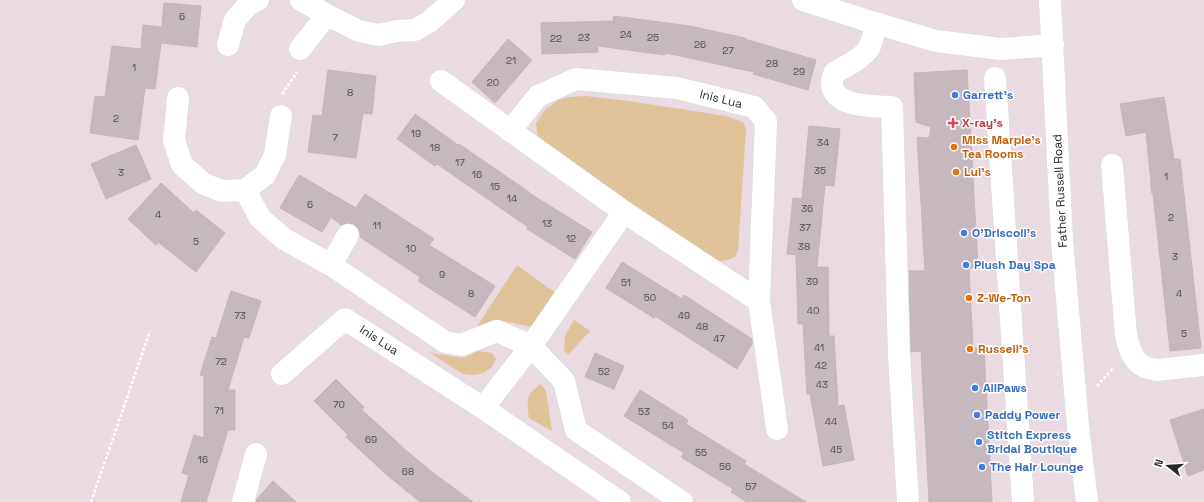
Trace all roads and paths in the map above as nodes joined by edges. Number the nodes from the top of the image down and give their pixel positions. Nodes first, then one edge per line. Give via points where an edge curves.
1 (258, 0) edge
2 (301, 0) edge
3 (454, 0) edge
4 (803, 0) edge
5 (1050, 0) edge
6 (327, 16) junction
7 (876, 23) junction
8 (228, 45) dead end
9 (1053, 45) junction
10 (300, 49) joint
11 (995, 78) dead end
12 (440, 81) dead end
13 (178, 98) dead end
14 (281, 116) joint
15 (510, 131) junction
16 (1112, 165) dead end
17 (245, 190) junction
18 (624, 212) junction
19 (348, 235) dead end
20 (331, 265) junction
21 (759, 301) junction
22 (150, 331) dead end
23 (531, 346) junction
24 (1130, 351) junction
25 (1204, 366) edge
26 (282, 374) dead end
27 (1075, 390) junction
28 (483, 408) junction
29 (776, 429) dead end
30 (256, 454) dead end
31 (91, 502) edge
32 (243, 502) edge
33 (620, 502) edge
34 (682, 502) edge
35 (908, 502) edge
36 (1023, 502) edge
37 (1087, 502) edge

1 - 8 street via 249,4 235,20
2 - 6 street
3 - 6 street via 429,22 415,30 379,35 359,31
4 - 7 street
5 - 9 street, Father Russell Road
6 - 10 street
7 - 9 street via 936,41 1001,49
7 - 35 street via 869,48 862,56 835,72 832,81 834,93 842,100 856,104 892,107 899,356
9 - 27 street, Father Russell Road via 1062,240
10 - 14 path via 313,62 297,71 278,102 275,115
11 - 36 street
12 - 15 street
13 - 17 street via 174,140 182,165 204,184 222,191
14 - 17 street via 275,155 264,175
15 - 18 street
15 - 21 street, Inis Lua via 538,96 576,78 677,88 754,107 766,121
16 - 24 street via 1126,335
17 - 20 street via 260,218 284,240
18 - 21 street
18 - 23 street
19 - 20 street
20 - 23 street via 445,342 461,344 497,331
21 - 29 street, Inis Lua
22 - 31 path
23 - 28 street
23 - 34 street via 564,381 576,430
24 - 25 street via 1135,360 1150,369
24 - 27 path via 1094,389
26 - 28 street, Inis Lua via 345,319
27 - 37 street, Father Russell Road
28 - 33 street, Inis Lua
30 - 32 street

